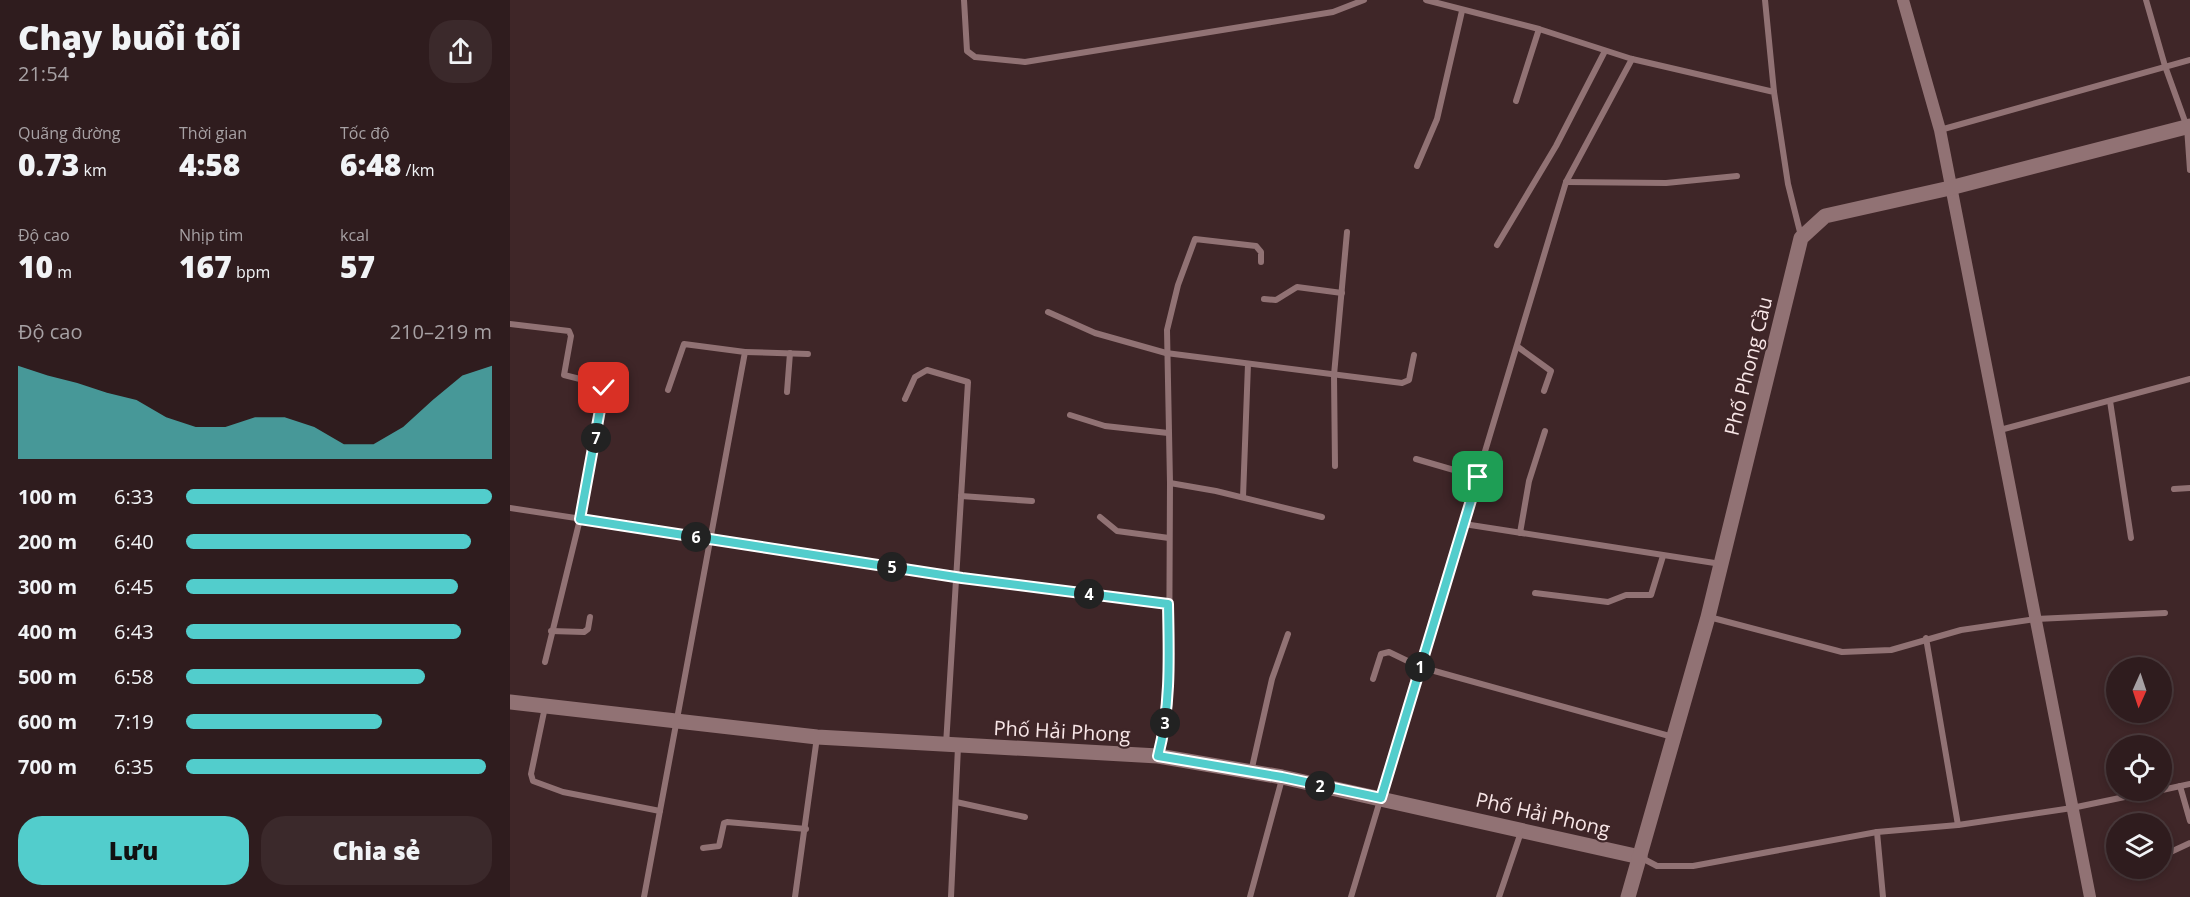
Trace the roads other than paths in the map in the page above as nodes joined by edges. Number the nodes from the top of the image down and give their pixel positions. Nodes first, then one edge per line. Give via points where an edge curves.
1 (964, 0) edge
2 (1364, 0) edge
3 (1426, 0) edge
4 (1765, 0) edge
5 (1903, 0) edge
6 (2146, 0) edge
7 (1462, 11) junction
8 (1539, 29) junction
9 (1609, 51) junction
10 (1632, 59) junction
11 (2190, 60) edge
12 (2165, 66) junction
13 (1774, 93) junction
14 (1516, 101) dead end
15 (2189, 126) edge
16 (1940, 130) junction
17 (1417, 166) dead end
18 (2190, 170) edge
19 (1737, 176) dead end
20 (1566, 182) junction
21 (1950, 188) junction
22 (1347, 232) dead end
23 (1801, 238) junction
24 (1497, 245) dead end
25 (1261, 262) dead end
26 (1342, 292) junction
27 (1264, 299) dead end
28 (1048, 312) dead end
29 (510, 324) edge
30 (1518, 347) junction
31 (745, 352) junction
32 (790, 353) junction
33 (1166, 353) junction
34 (808, 354) dead end
35 (1414, 355) dead end
36 (1248, 364) junction
37 (1334, 375) junction
38 (2190, 379) edge
39 (668, 390) dead end
40 (787, 392) dead end
41 (1544, 392) dead end
42 (905, 399) dead end
43 (2110, 401) junction
44 (1070, 415) dead end
45 (2000, 430) junction
46 (1545, 431) dead end
47 (1168, 433) junction
48 (1416, 459) dead end
49 (1335, 466) dead end
50 (1478, 477) junction
51 (1170, 483) junction
52 (2190, 488) edge
53 (2174, 489) dead end
54 (961, 496) junction
55 (1243, 497) junction
56 (1032, 501) dead end
57 (510, 508) edge
58 (1322, 517) dead end
59 (1100, 518) dead end
60 (580, 519) junction
61 (1464, 524) junction
62 (1520, 533) junction
63 (1169, 538) junction
64 (2131, 538) dead end
65 (711, 539) junction
66 (1663, 556) junction
67 (1721, 564) junction
68 (955, 576) junction
69 (1534, 593) dead end
70 (1168, 604) junction
71 (2165, 613) dead end
72 (1708, 616) junction
73 (590, 617) dead end
74 (2036, 619) junction
75 (550, 631) junction
76 (1288, 634) dead end
77 (1926, 638) junction
78 (545, 662) dead end
79 (1420, 667) junction
80 (1373, 679) dead end
81 (510, 702) edge
82 (546, 706) junction
83 (678, 720) junction
84 (817, 737) junction
85 (1673, 737) junction
86 (952, 746) junction
87 (1162, 757) junction
88 (1251, 773) junction
89 (1282, 777) junction
90 (2190, 784) edge
91 (2180, 786) junction
92 (2172, 788) edge
93 (1381, 798) junction
94 (2106, 801) edge
95 (956, 802) junction
96 (2072, 808) junction
97 (660, 811) junction
98 (1025, 817) dead end
99 (2190, 821) edge
100 (1958, 825) junction
101 (806, 829) junction
102 (1521, 831) junction
103 (1877, 832) junction
104 (2190, 843) edge
105 (703, 848) dead end
106 (2172, 851) edge
107 (1640, 857) junction
108 (644, 897) edge
109 (795, 897) edge
110 (951, 897) edge
111 (1250, 897) edge
112 (1351, 897) edge
113 (1499, 897) edge
114 (1628, 897) edge
115 (1883, 897) edge
116 (2090, 897) edge

1 - 2 lane via 967,51 975,57 1025,62 1332,12
3 - 7 lane
4 - 13 lane
5 - 16 street
6 - 12 lane
7 - 8 lane
7 - 17 lane via 1437,119
8 - 9 lane
8 - 14 lane
9 - 10 lane
9 - 24 lane
10 - 13 lane
10 - 20 lane
11 - 12 lane
12 - 15 lane
12 - 16 lane
13 - 23 lane
15 - 18 lane
15 - 21 street
16 - 21 street
19 - 20 lane via 1666,183
20 - 30 lane
21 - 23 street via 1825,216
21 - 45 street
22 - 26 lane
23 - 67 street, Phố Phong Cầu
25 - 33 lane via 1262,252 1256,246 1195,239 1171,310
26 - 27 lane via 1297,287 1276,300
26 - 37 lane
28 - 33 lane via 1077,327
29 - 60 lane via 569,331 564,375 604,388
30 - 41 lane via 1551,371
30 - 50 lane
31 - 32 lane
31 - 39 lane via 684,344
31 - 65 lane
32 - 34 lane
32 - 40 lane
33 - 36 lane
33 - 47 lane
35 - 37 lane via 1407,382
36 - 37 lane
36 - 55 lane
37 - 49 lane
38 - 43 lane
42 - 54 lane via 915,377 927,370 968,382
43 - 45 lane
43 - 64 lane
44 - 47 lane via 1105,426
45 - 74 street
46 - 62 lane via 1529,481
47 - 51 lane
48 - 50 lane
50 - 61 lane
51 - 55 lane
51 - 63 lane
52 - 53 lane
54 - 56 lane
54 - 68 lane
55 - 58 lane
57 - 60 lane
59 - 63 lane via 1117,531
60 - 65 lane
60 - 75 lane
61 - 62 lane
61 - 79 lane
62 - 66 lane
63 - 70 lane
65 - 68 lane
65 - 83 lane
66 - 67 lane
66 - 69 lane via 1651,595 1626,595 1608,602
67 - 72 street, Phố Phong Cầu
68 - 70 lane
68 - 86 lane
70 - 87 lane via 1168,689
71 - 74 lane
72 - 77 lane via 1842,652 1891,650
72 - 85 street, Phố Phong Cầu
73 - 75 lane via 585,632
74 - 77 lane
74 - 96 street
75 - 78 lane
76 - 88 lane via 1272,680
77 - 100 lane
79 - 80 lane via 1389,652 1381,654
79 - 85 lane
79 - 93 lane
81 - 82 street, Phố Hải Phong
82 - 83 street, Phố Hải Phong
82 - 97 lane via 531,774 533,781 563,792
83 - 84 street, Phố Hải Phong
83 - 97 lane
84 - 86 street, Phố Hải Phong
84 - 101 lane
85 - 107 street, Phố Phong Cầu
86 - 87 street, Phố Hải Phong
86 - 95 lane
87 - 88 street, Phố Hải Phong
88 - 89 street, Phố Hải Phong
89 - 93 street, Phố Hải Phong
89 - 111 lane
90 - 91 lane
91 - 92 lane
91 - 99 lane
93 - 102 street, Phố Hải Phong
93 - 112 lane
94 - 96 lane
95 - 98 lane
95 - 110 lane
96 - 100 lane
96 - 116 street
97 - 108 lane
100 - 103 lane
101 - 105 lane via 727,822 719,846
101 - 109 lane
102 - 107 street, Phố Hải Phong
102 - 113 lane
103 - 107 lane via 1693,866 1657,866
103 - 115 lane
104 - 106 lane
107 - 114 street, Phố Phong Cầu

